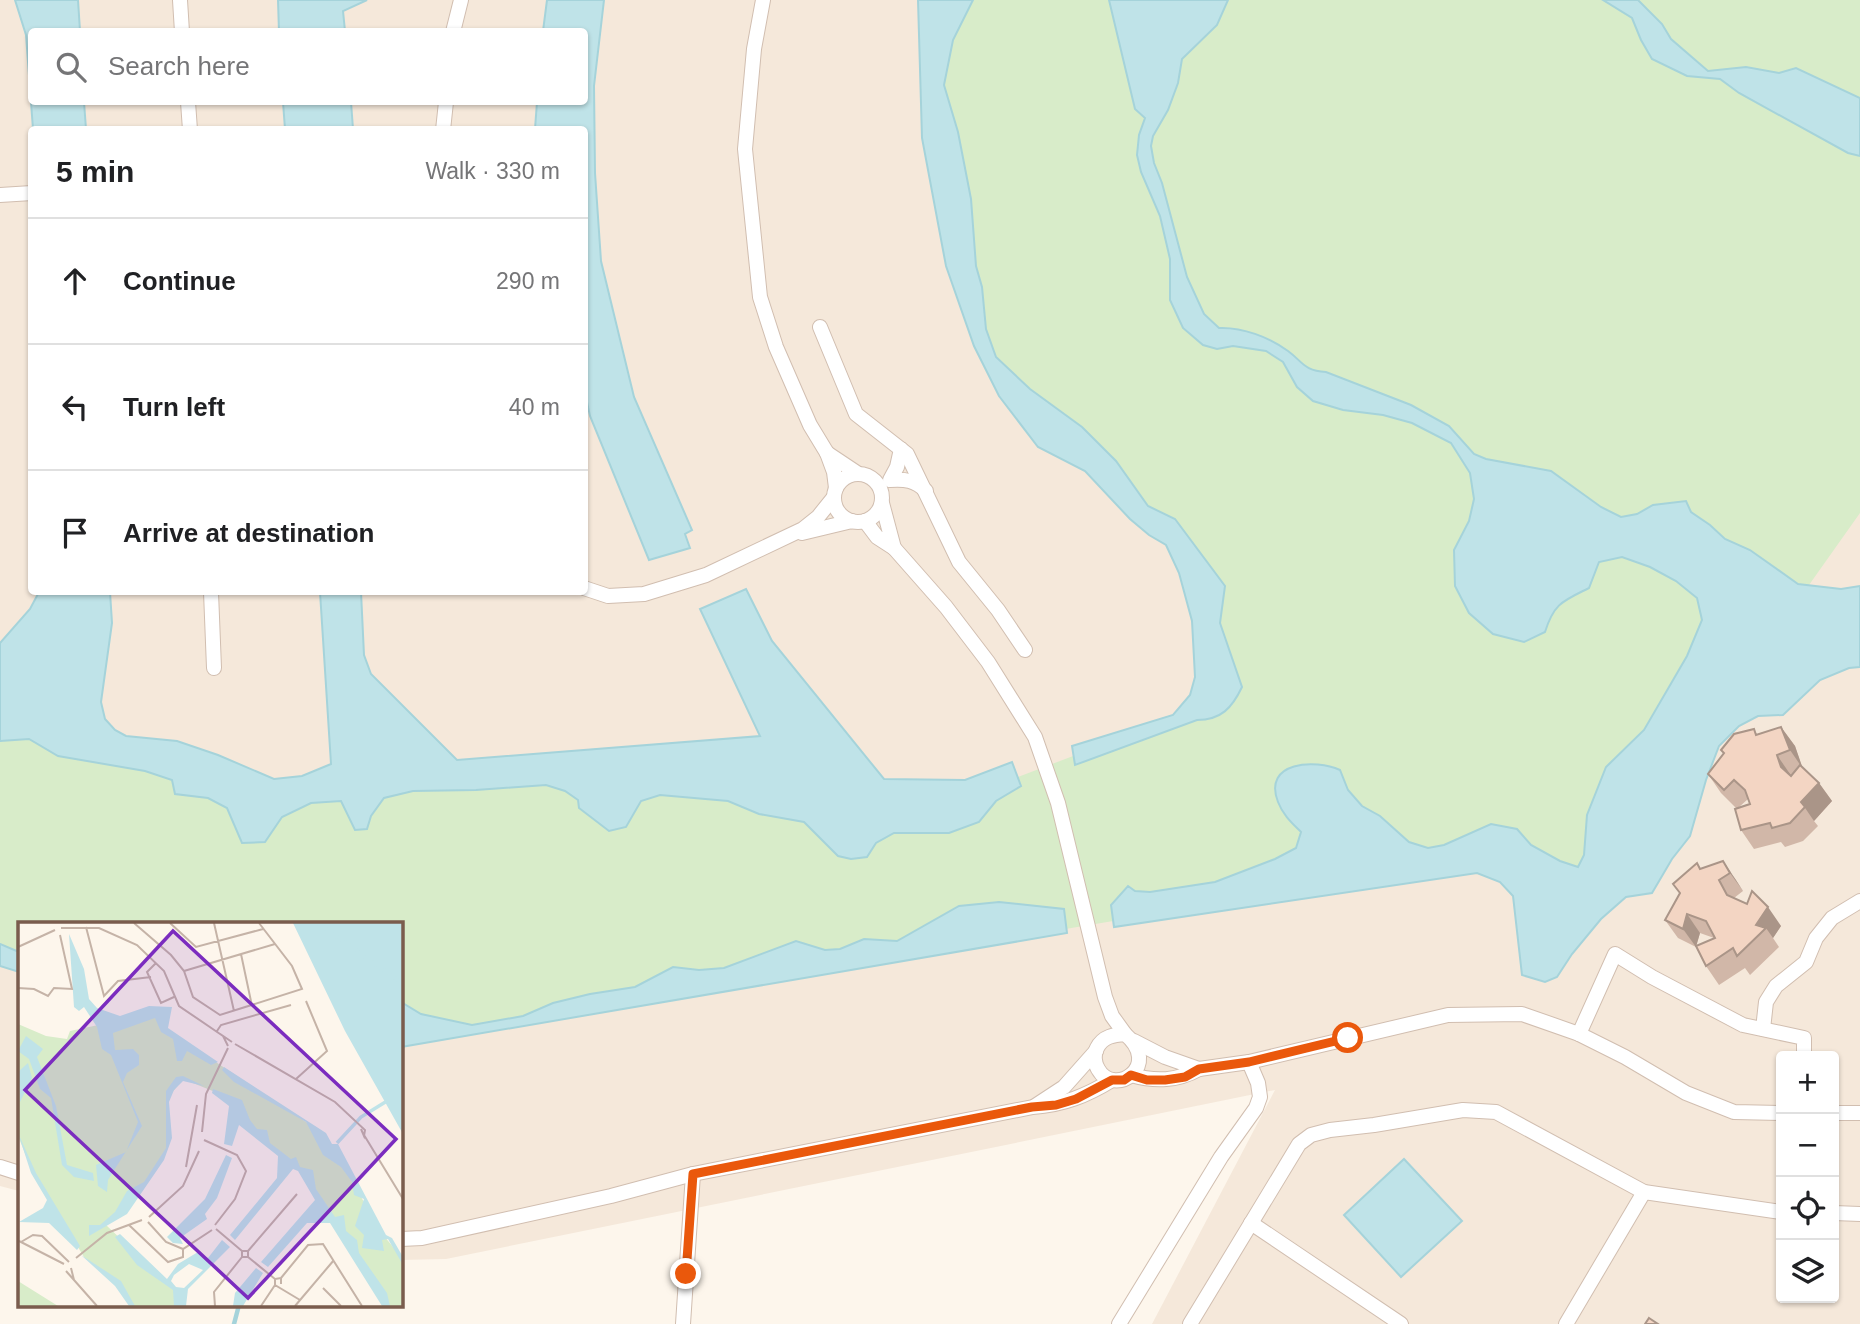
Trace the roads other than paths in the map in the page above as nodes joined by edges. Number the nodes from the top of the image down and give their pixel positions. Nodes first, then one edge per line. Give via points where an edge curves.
1 (180, 0) edge
2 (461, 0) edge
3 (763, 0) edge
4 (182, 28) edge
5 (454, 28) edge
6 (188, 105) edge
7 (446, 105) edge
8 (190, 126) edge
9 (443, 126) edge
10 (28, 193) edge
11 (0, 195) edge
12 (820, 327) dead end
13 (901, 449) junction
14 (827, 453) junction
15 (857, 474) junction
16 (884, 481) junction
17 (927, 492) junction
18 (835, 493) junction
19 (883, 503) junction
20 (858, 521) junction
21 (784, 538) junction
22 (894, 548) junction
23 (588, 589) edge
24 (211, 595) edge
25 (1025, 650) dead end
26 (214, 668) dead end
27 (1860, 901) edge
28 (1105, 997) junction
29 (1763, 1029) junction
30 (1579, 1034) junction
31 (1129, 1037) junction
32 (1098, 1046) junction
33 (1804, 1051) edge
34 (1249, 1062) junction
35 (1199, 1069) junction
36 (1131, 1075) junction
37 (1112, 1080) junction
38 (1032, 1107) junction
39 (1776, 1112) edge
40 (1839, 1113) edge
41 (1860, 1113) edge
42 (0, 1167) edge
43 (18, 1173) edge
44 (693, 1174) junction
45 (1644, 1192) junction
46 (1776, 1211) edge
47 (1839, 1213) edge
48 (1860, 1214) edge
49 (1251, 1223) junction
50 (402, 1239) edge
51 (1193, 1323) edge
52 (683, 1324) edge
53 (1119, 1324) edge
54 (1401, 1324) edge
55 (1566, 1324) edge

1 - 4 street
2 - 5 street
3 - 14 street via 745,149 760,297 776,347
6 - 8 street
7 - 9 street
10 - 11 street
12 - 13 street via 856,414
13 - 16 street via 897,467
13 - 17 street
14 - 15 street
14 - 18 street
15 - 16 street
15 - 18 street via 843,479
16 - 17 street via 907,480
16 - 19 street
17 - 25 street via 959,562
18 - 20 street via 841,515
18 - 21 street via 818,517
19 - 20 street via 875,516
19 - 22 street
20 - 21 street
20 - 22 street
21 - 23 street via 706,575 644,594 608,596
22 - 28 street via 988,662 1035,737 1058,803
24 - 26 street
27 - 29 street via 1832,918 1805,962 1776,986 1766,1002
28 - 31 street via 1112,1016
28 - 32 street
29 - 30 street via 1743,1026 1615,954
29 - 33 street via 1804,1038
30 - 34 street via 1522,1014 1448,1015
30 - 39 street via 1686,1093 1734,1112
31 - 32 street via 1110,1036
31 - 35 street
31 - 36 street via 1140,1057
32 - 37 street via 1095,1062 1099,1072
32 - 38 street via 1063,1087
34 - 35 street
34 - 53 street via 1261,1097 1256,1108
35 - 36 street via 1165,1080
36 - 37 street
37 - 38 street via 1076,1099
38 - 44 street
40 - 41 street
42 - 43 street
44 - 50 street via 611,1196
44 - 52 street
45 - 46 street
45 - 49 street via 1496,1112 1463,1110 1311,1135 1299,1144
45 - 55 street
47 - 48 street
49 - 51 street
49 - 54 street

